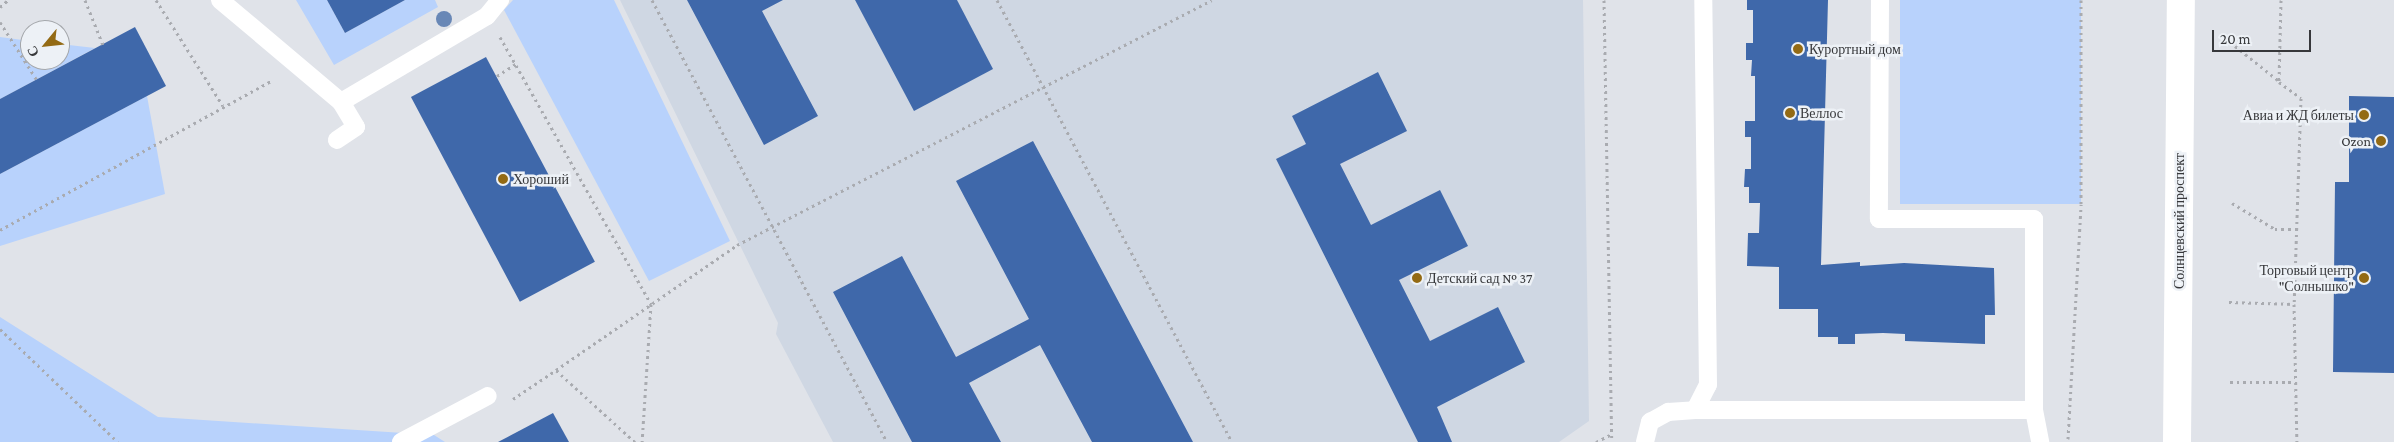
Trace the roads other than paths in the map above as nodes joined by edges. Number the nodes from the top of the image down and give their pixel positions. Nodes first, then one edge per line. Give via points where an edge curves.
1 (220, 0) edge
2 (500, 0) edge
3 (1704, 0) edge
4 (1880, 0) edge
5 (2181, 0) edge
6 (341, 102) junction
7 (337, 140) dead end
8 (488, 396) road end
9 (1695, 410) junction
10 (2034, 410) junction
11 (401, 442) edge
12 (1645, 442) edge
13 (2040, 442) edge
14 (2177, 442) edge

1 - 6 lane
2 - 6 lane via 487,16
3 - 9 lane via 1708,385
4 - 10 lane via 1879,219 2034,219
5 - 14 street, Солнцевский проспект
6 - 7 lane via 356,127
8 - 11 lane
9 - 10 lane
9 - 12 lane via 1668,412 1650,422
10 - 13 lane

